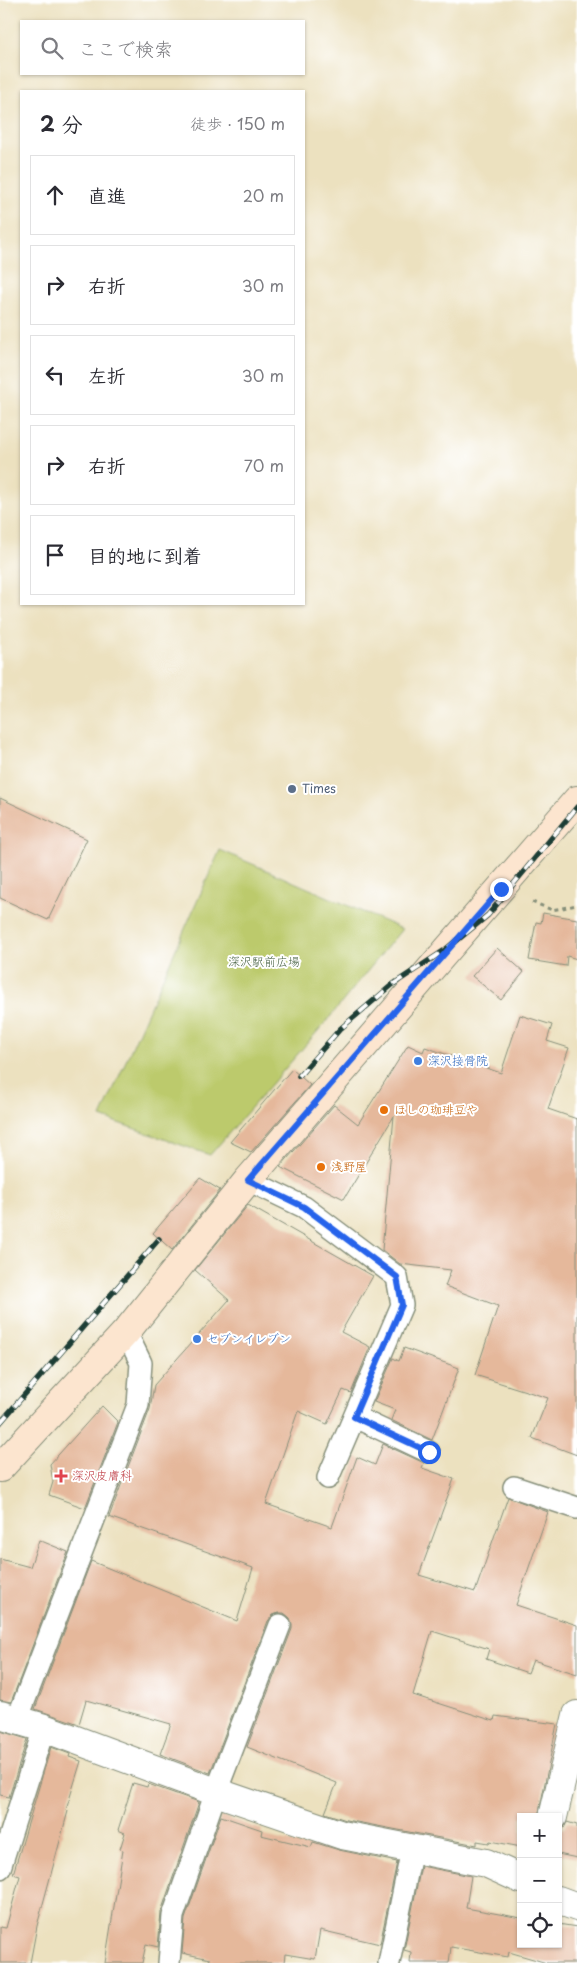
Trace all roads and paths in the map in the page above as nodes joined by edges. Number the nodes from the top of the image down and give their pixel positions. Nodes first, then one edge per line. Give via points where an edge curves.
1 (577, 800) edge
2 (501, 889) junction
3 (577, 905) edge
4 (248, 1180) junction
5 (126, 1332) junction
6 (354, 1417) junction
7 (429, 1452) dead end
8 (0, 1468) edge
9 (328, 1478) dead end
10 (514, 1488) dead end
11 (577, 1508) edge
12 (280, 1625) dead end
13 (577, 1715) edge
14 (8, 1717) edge
15 (44, 1728) junction
16 (216, 1792) junction
17 (554, 1813) edge
18 (412, 1849) junction
19 (0, 1868) edge
20 (517, 1877) edge
21 (562, 1901) edge
22 (577, 1907) edge
23 (169, 1963) edge
24 (389, 1963) edge

1 - 2 street
2 - 3 path via 552,910
2 - 4 street
4 - 5 street
4 - 6 lane via 304,1207 397,1277 402,1305
5 - 8 street
5 - 14 lane via 141,1363 138,1405
6 - 7 lane
6 - 9 lane
10 - 11 lane
12 - 16 lane
13 - 17 street
14 - 15 street
15 - 16 street
15 - 19 lane
16 - 18 street via 342,1835
16 - 23 lane via 173,1916
18 - 20 street via 486,1863
18 - 24 lane
21 - 22 street

